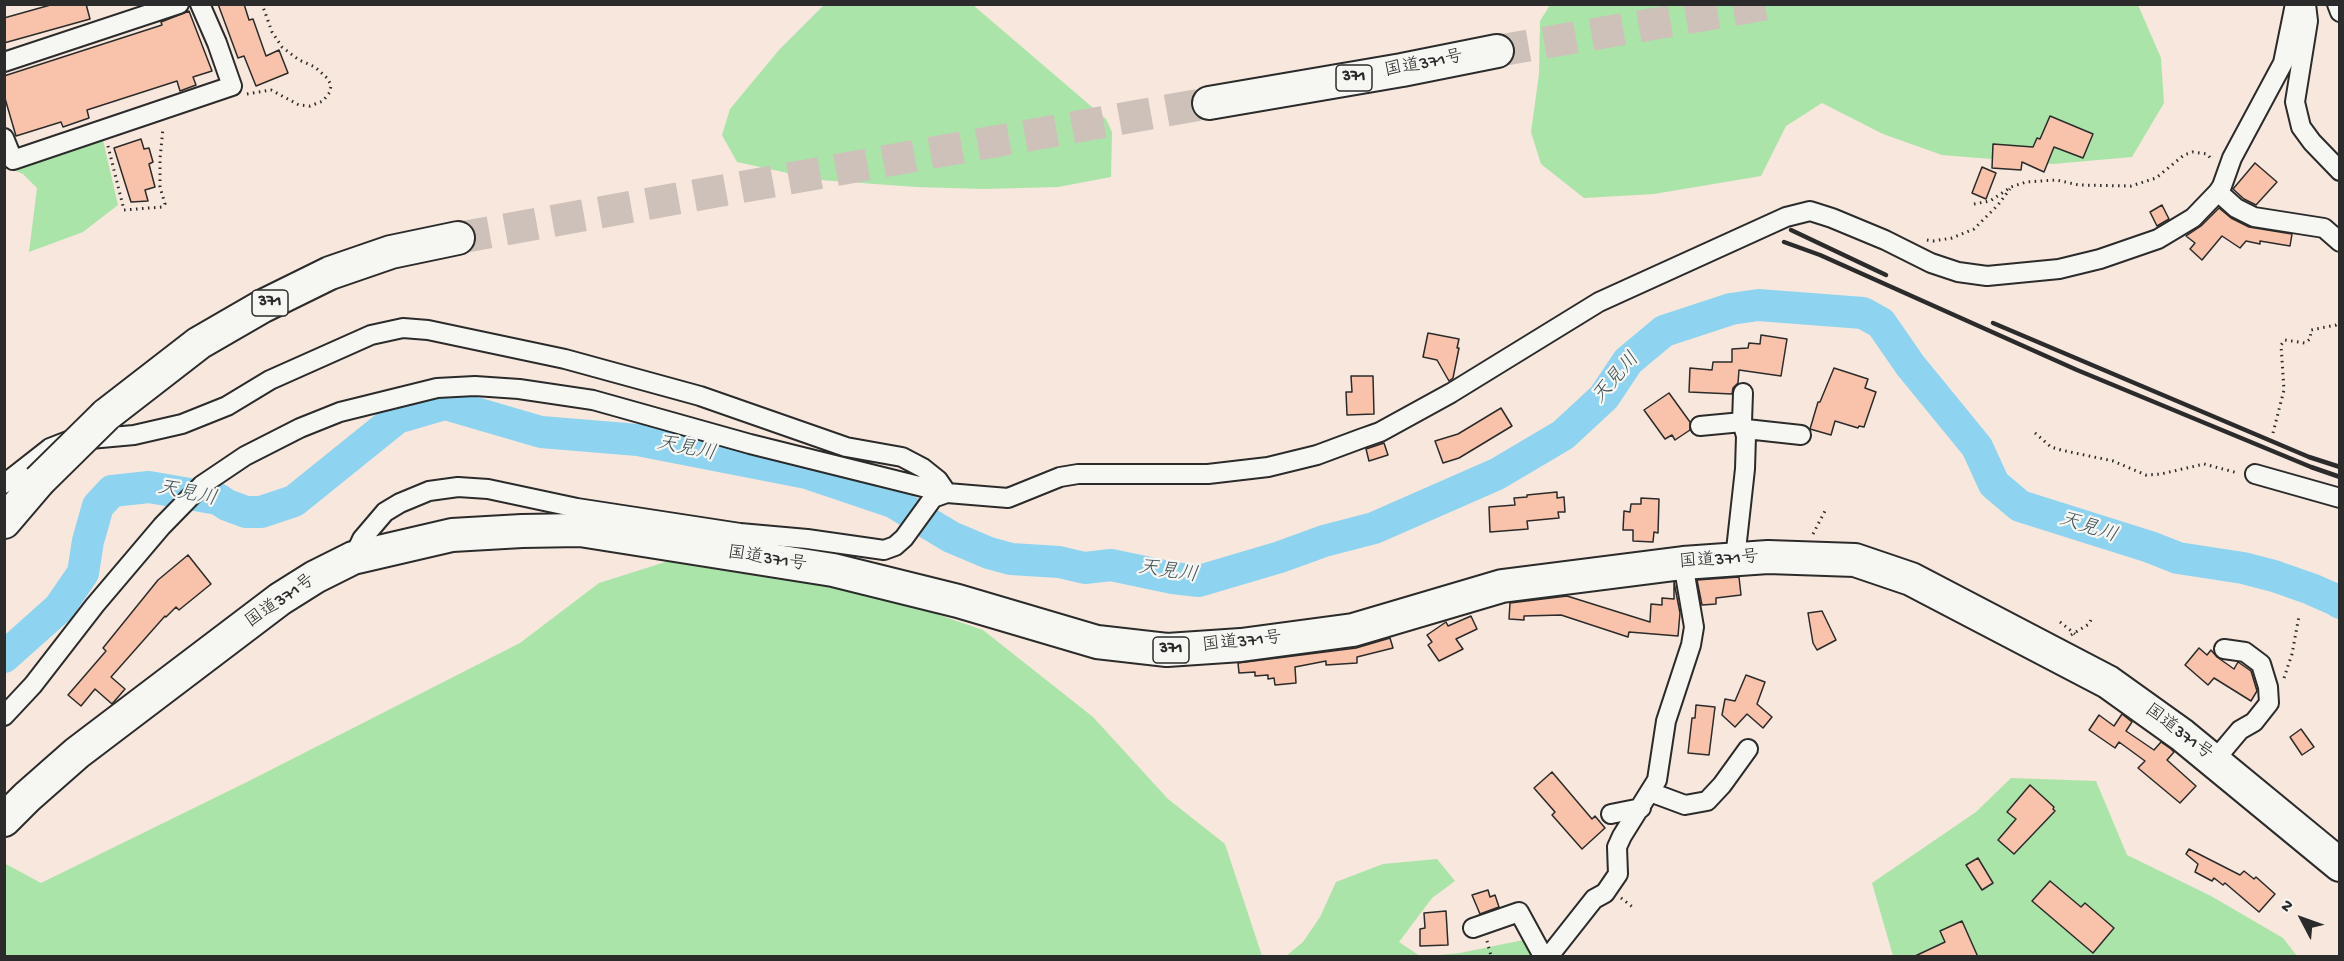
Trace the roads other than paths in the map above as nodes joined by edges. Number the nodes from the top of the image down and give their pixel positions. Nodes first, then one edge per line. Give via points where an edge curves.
1 (179, 4) edge
2 (200, 4) edge
3 (2295, 4) edge
4 (2306, 4) edge
5 (2337, 4) edge
6 (2340, 12) edge
7 (1497, 51) tunnel mouth
8 (4, 62) edge
9 (1209, 103) tunnel mouth
10 (4, 138) edge
11 (2340, 171) edge
12 (2218, 192) junction
13 (458, 238) tunnel mouth
14 (2340, 242) edge
15 (1743, 393) dead end
16 (1700, 426) dead end
17 (1744, 426) junction
18 (1801, 435) dead end
19 (2249, 474) road end
20 (4, 484) edge
21 (940, 495) junction
22 (2340, 498) edge
23 (4, 522) edge
24 (353, 558) junction
25 (1735, 559) junction
26 (1683, 563) junction
27 (2224, 649) dead end
28 (4, 716) edge
29 (1749, 749) dead end
30 (2217, 763) junction
31 (1646, 800) junction
32 (1611, 814) dead end
33 (4, 820) edge
34 (2340, 865) edge
35 (1473, 928) dead end
36 (1544, 957) edge
37 (1549, 957) edge

1 - 8 street
2 - 10 street via 232,86 13,160
3 - 12 street via 2283,63
4 - 11 street via 2308,21 2295,102 2301,127
5 - 6 street
7 - 9 highway, 国道371号 / 371
12 - 14 street via 2254,217 2324,228
12 - 21 street via 2193,218 2149,242 2059,269 1987,276 1931,263 1810,211 1786,217 1599,302 1509,359 1380,432 1317,454 1268,467 1208,474 1078,474 1008,498
13 - 23 highway, 371, bridge via 391,252 330,273 199,344 106,415
15 - 17 street
16 - 17 street
17 - 18 street
17 - 25 street via 1745,469
19 - 22 street
20 - 21 street via 50,448 68,441 134,435 182,424 227,406 270,380 371,334 402,328 565,359 700,396 846,447 902,457 938,480
21 - 24 street via 904,538 884,550 740,534 458,487 429,491 385,512 362,539
21 - 28 street via 593,400 519,389 437,388 340,412 300,428 254,451 202,485 95,605
24 - 26 highway, 国道371号 / 371 via 452,535 580,530 833,570 1097,642 1167,650 1353,630 1502,585
24 - 33 highway, 国道371号 / 371 via 280,599 77,753
25 - 26 highway, 国道371号 / 371
25 - 30 highway, 国道371号 / 371 via 1855,560 1911,579 2108,682
26 - 31 street via 1694,627 1666,721 1657,780
27 - 30 street via 2245,652 2261,664 2269,703 2254,722 2240,730
29 - 31 street via 1707,801 1685,805
30 - 34 highway, 国道371号 / 371
31 - 32 street
31 - 37 street via 1617,847 1618,874
35 - 36 street via 1519,912

